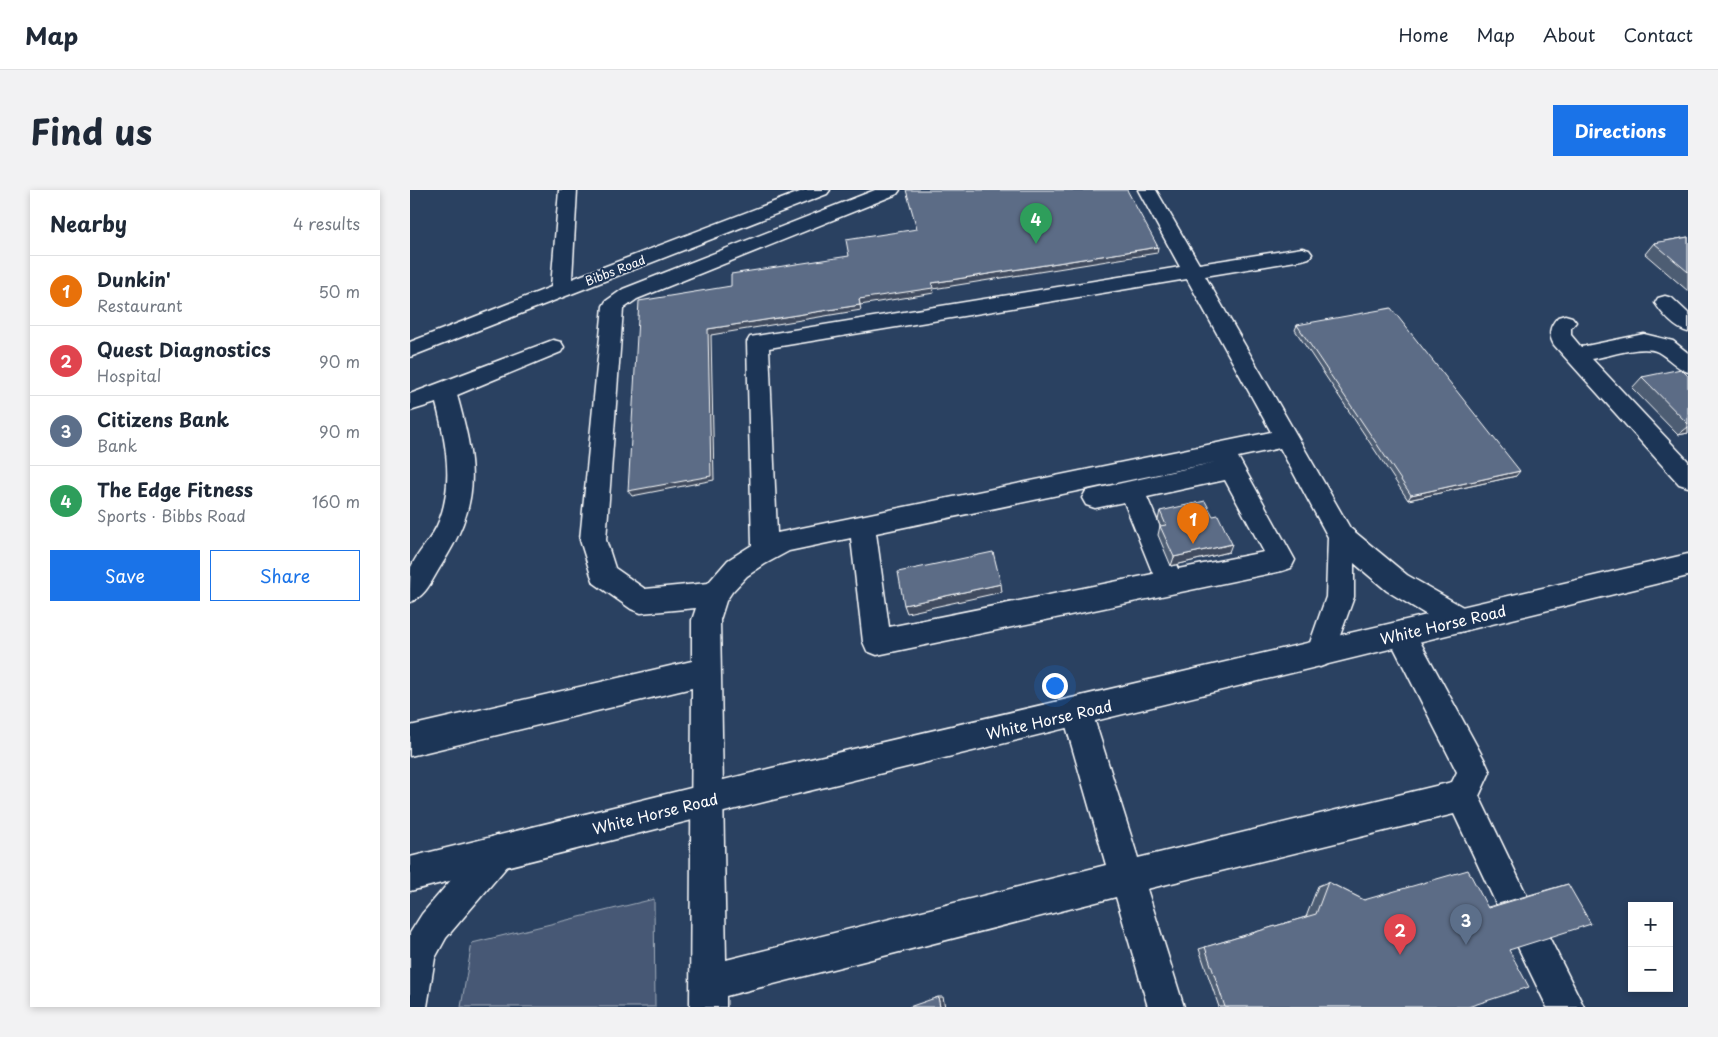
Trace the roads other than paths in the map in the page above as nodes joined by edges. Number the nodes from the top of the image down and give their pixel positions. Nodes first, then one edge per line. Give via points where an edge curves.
1 (568, 190) edge
2 (821, 190) edge
3 (891, 190) edge
4 (1147, 190) edge
5 (1302, 254) dead end
6 (1193, 272) junction
7 (561, 291) junction
8 (1665, 303) dead end
9 (1565, 322) dead end
10 (1688, 325) edge
11 (553, 348) dead end
12 (410, 350) edge
13 (1576, 355) junction
14 (1688, 364) edge
15 (444, 391) junction
16 (410, 403) edge
17 (1286, 438) junction
18 (1227, 460) junction
19 (1685, 470) edge
20 (1132, 491) junction
21 (1095, 498) dead end
22 (862, 525) junction
23 (1341, 536) junction
24 (765, 550) junction
25 (1688, 565) edge
26 (1170, 582) junction
27 (410, 590) edge
28 (716, 594) junction
29 (1460, 620) junction
30 (1401, 634) junction
31 (1320, 654) junction
32 (706, 671) junction
33 (1077, 712) junction
34 (410, 741) edge
35 (1462, 796) junction
36 (707, 800) junction
37 (497, 852) junction
38 (410, 874) edge
39 (1127, 877) junction
40 (1512, 900) edge
41 (1532, 939) edge
42 (708, 995) edge
43 (410, 1003) edge
44 (1166, 1007) edge
45 (1566, 1007) edge

1 - 7 street
2 - 7 street, Bibbs Road via 769,202
3 - 28 street via 630,294 613,306 593,540 604,575 641,601
4 - 6 street
5 - 6 street
6 - 17 street
6 - 24 street via 758,342
7 - 12 street, Bibbs Road
8 - 10 street
9 - 13 street via 1559,333
11 - 15 street
13 - 14 street via 1644,341 1665,346
13 - 19 street
15 - 16 street
15 - 27 street via 456,434 460,484 452,520
17 - 18 street
17 - 23 street
18 - 20 street
18 - 22 street
18 - 26 street via 1282,560
20 - 21 street
20 - 26 street
22 - 24 street via 785,541
22 - 26 street via 877,642
23 - 29 street via 1397,583
23 - 31 street via 1340,597
24 - 28 street via 734,571
25 - 29 street, White Horse Road
28 - 32 street via 706,620
29 - 30 street, White Horse Road
30 - 31 street, White Horse Road
30 - 35 street via 1474,772
31 - 33 street, White Horse Road
32 - 34 street
32 - 36 street
33 - 36 street, White Horse Road
33 - 39 street
35 - 39 street
35 - 40 street
36 - 37 street, White Horse Road
36 - 42 street
37 - 38 street, White Horse Road
37 - 43 street via 434,926 418,953
39 - 42 street
39 - 44 street
41 - 45 street

